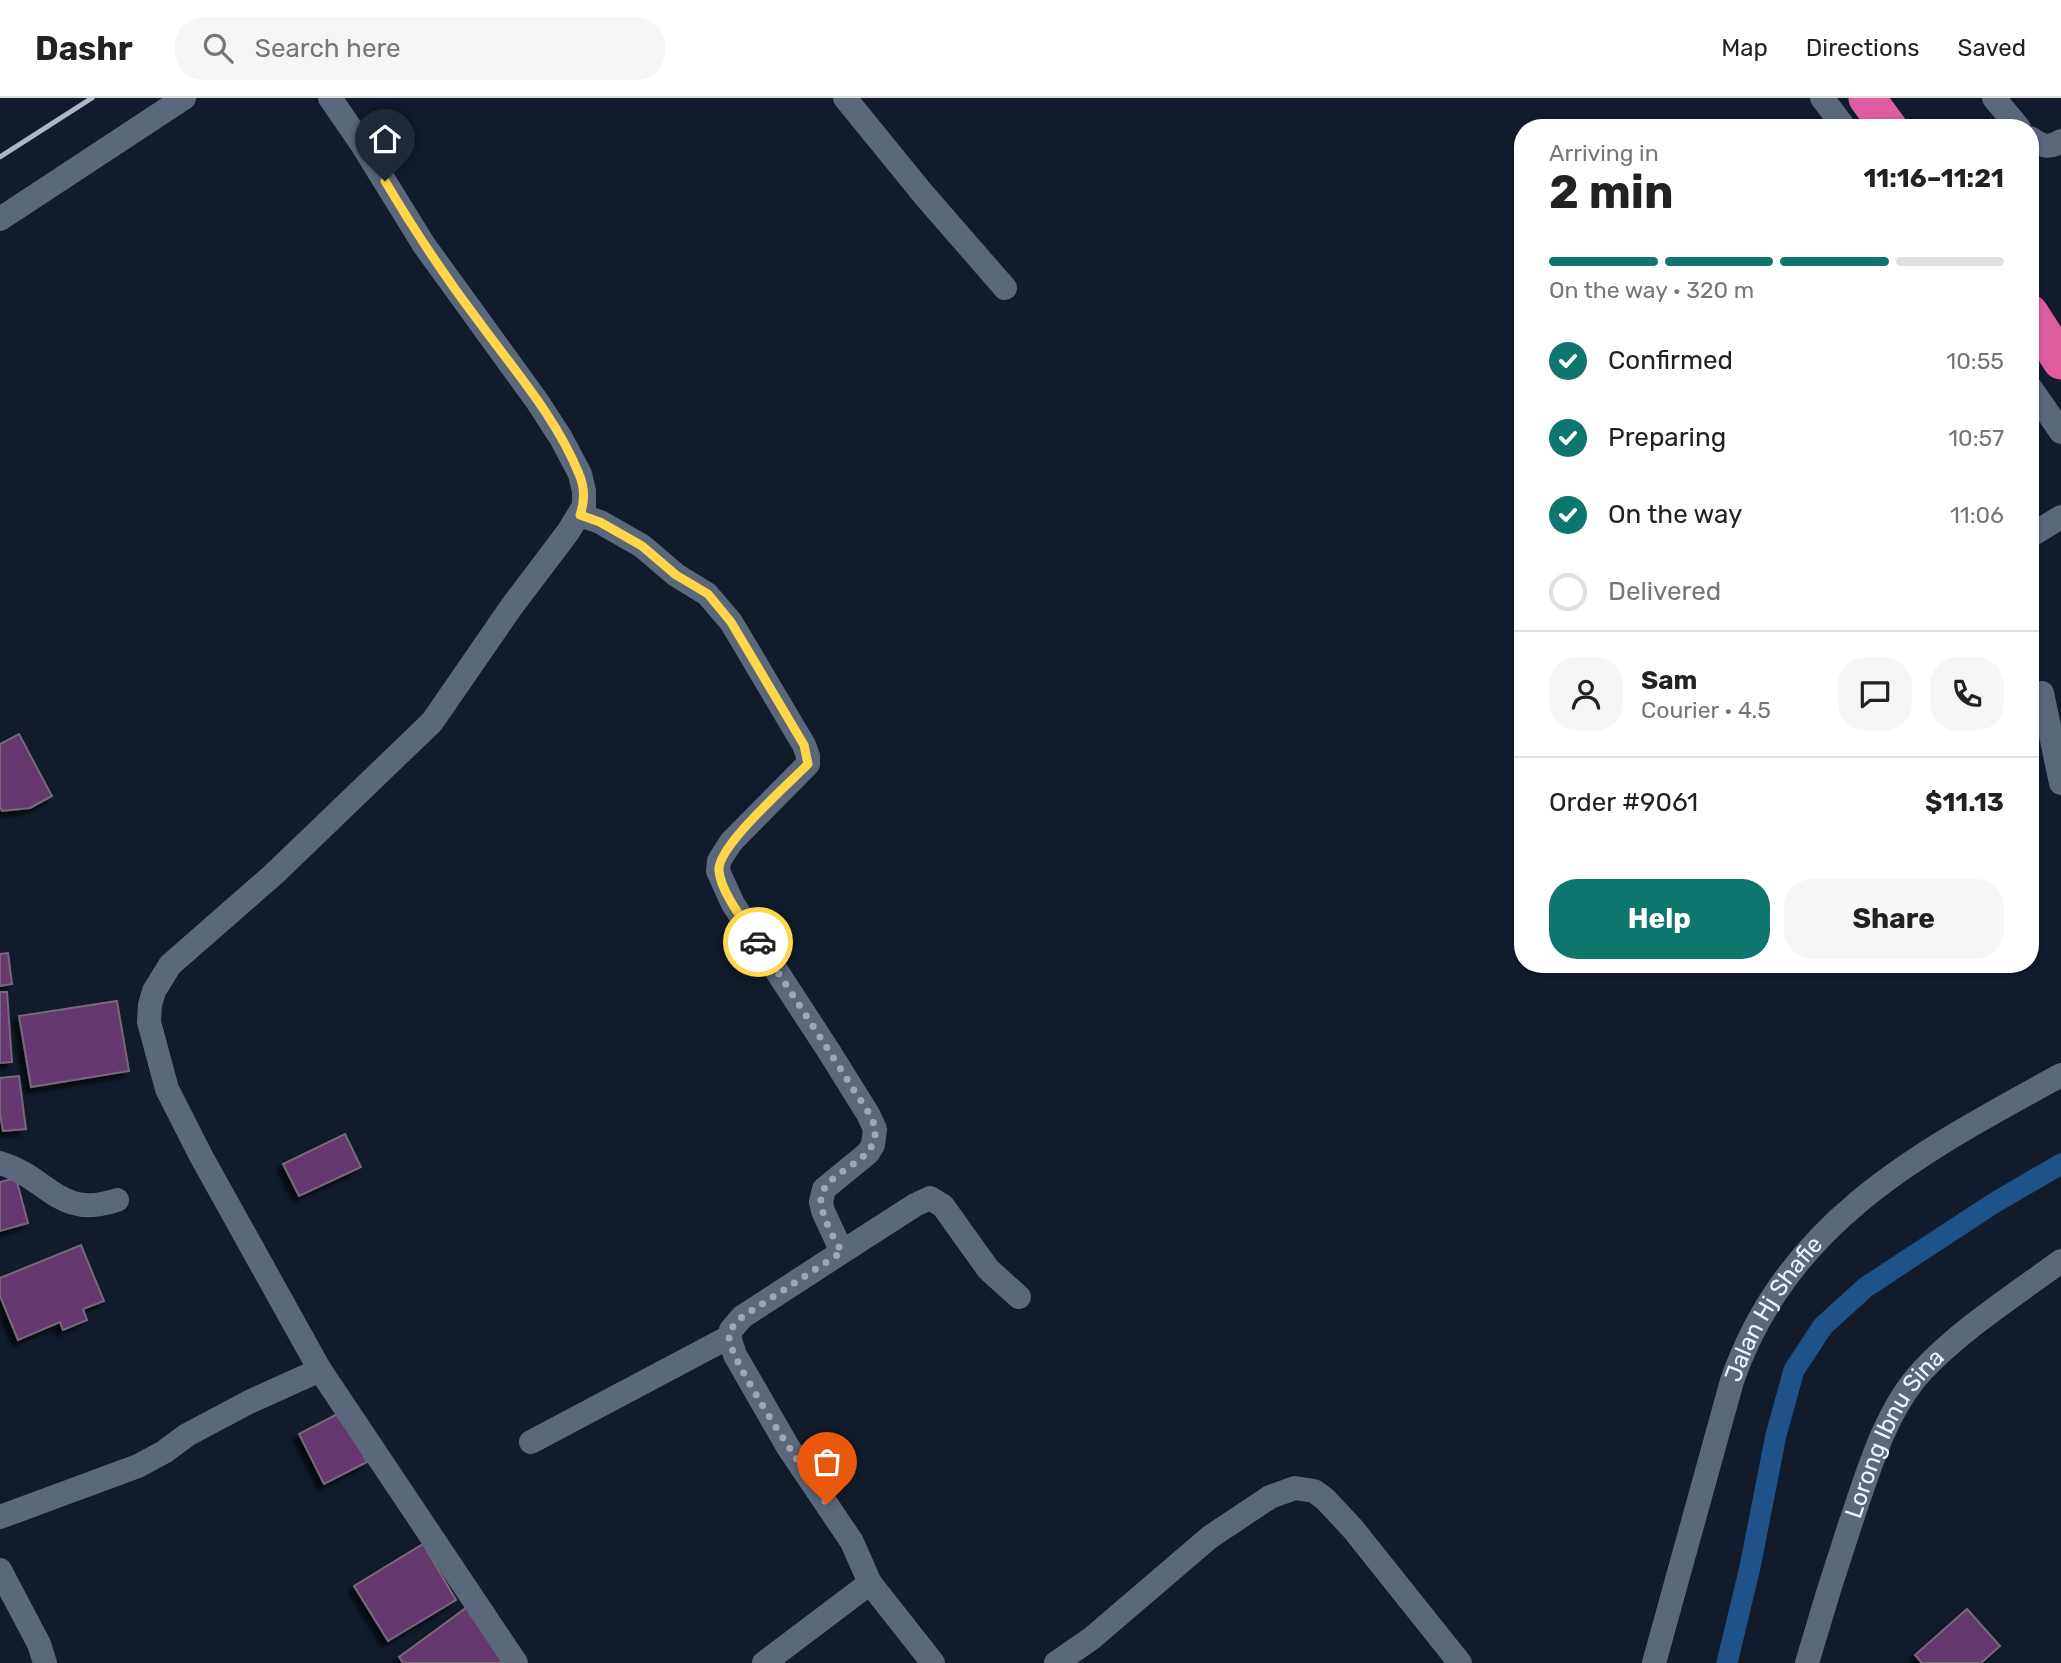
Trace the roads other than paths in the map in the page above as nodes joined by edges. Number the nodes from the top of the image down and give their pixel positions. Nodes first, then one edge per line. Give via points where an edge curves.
1 (184, 98) edge
2 (330, 98) edge
3 (845, 98) edge
4 (1822, 98) edge
5 (1994, 98) edge
6 (1872, 112) edge
7 (2012, 119) edge
8 (2061, 141) edge
9 (2039, 144) edge
10 (0, 219) edge
11 (1004, 288) dead end
12 (2039, 400) edge
13 (2061, 432) edge
14 (580, 515) junction
15 (2061, 517) edge
16 (2039, 530) edge
17 (2042, 693) dead end
18 (2061, 783) edge
19 (2061, 1075) edge
20 (0, 1163) edge
21 (117, 1200) dead end
22 (842, 1252) junction
23 (2061, 1261) edge
24 (1019, 1297) dead end
25 (729, 1337) junction
26 (320, 1370) junction
27 (531, 1442) dead end
28 (0, 1517) edge
29 (0, 1570) edge
30 (870, 1583) junction
31 (45, 1663) edge
32 (516, 1663) edge
33 (764, 1663) edge
34 (933, 1663) edge
35 (1056, 1663) edge
36 (1460, 1663) edge
37 (1654, 1663) edge
38 (1807, 1663) edge

1 - 10 street
2 - 14 street via 424,245 561,438 580,474 584,506
3 - 11 street
4 - 6 street
5 - 7 street
8 - 9 street via 2050,146
12 - 13 street
14 - 22 street via 642,546 708,594 731,622 804,745 808,764 731,842 719,861 719,871 733,904 875,1129 867,1153 824,1189 821,1202
14 - 26 street via 432,722 274,874 170,965 150,1005 149,1021 167,1089
15 - 16 street
17 - 18 street
19 - 37 street, Jalan Hj Shafie via 1983,1118 1871,1191 1826,1229 1774,1294 1749,1336 1732,1381
20 - 21 street via 81,1206
22 - 24 street via 930,1198 943,1206 988,1269
22 - 25 street via 742,1317
23 - 38 street, Lorong Ibnu Sina via 1992,1311 1933,1360 1909,1387 1867,1476
25 - 27 street
25 - 30 street via 788,1447 852,1542
26 - 28 street via 249,1402 138,1466
26 - 32 street
29 - 31 street
30 - 33 street
30 - 34 street
35 - 36 street via 1210,1537 1270,1497 1295,1488 1325,1499

